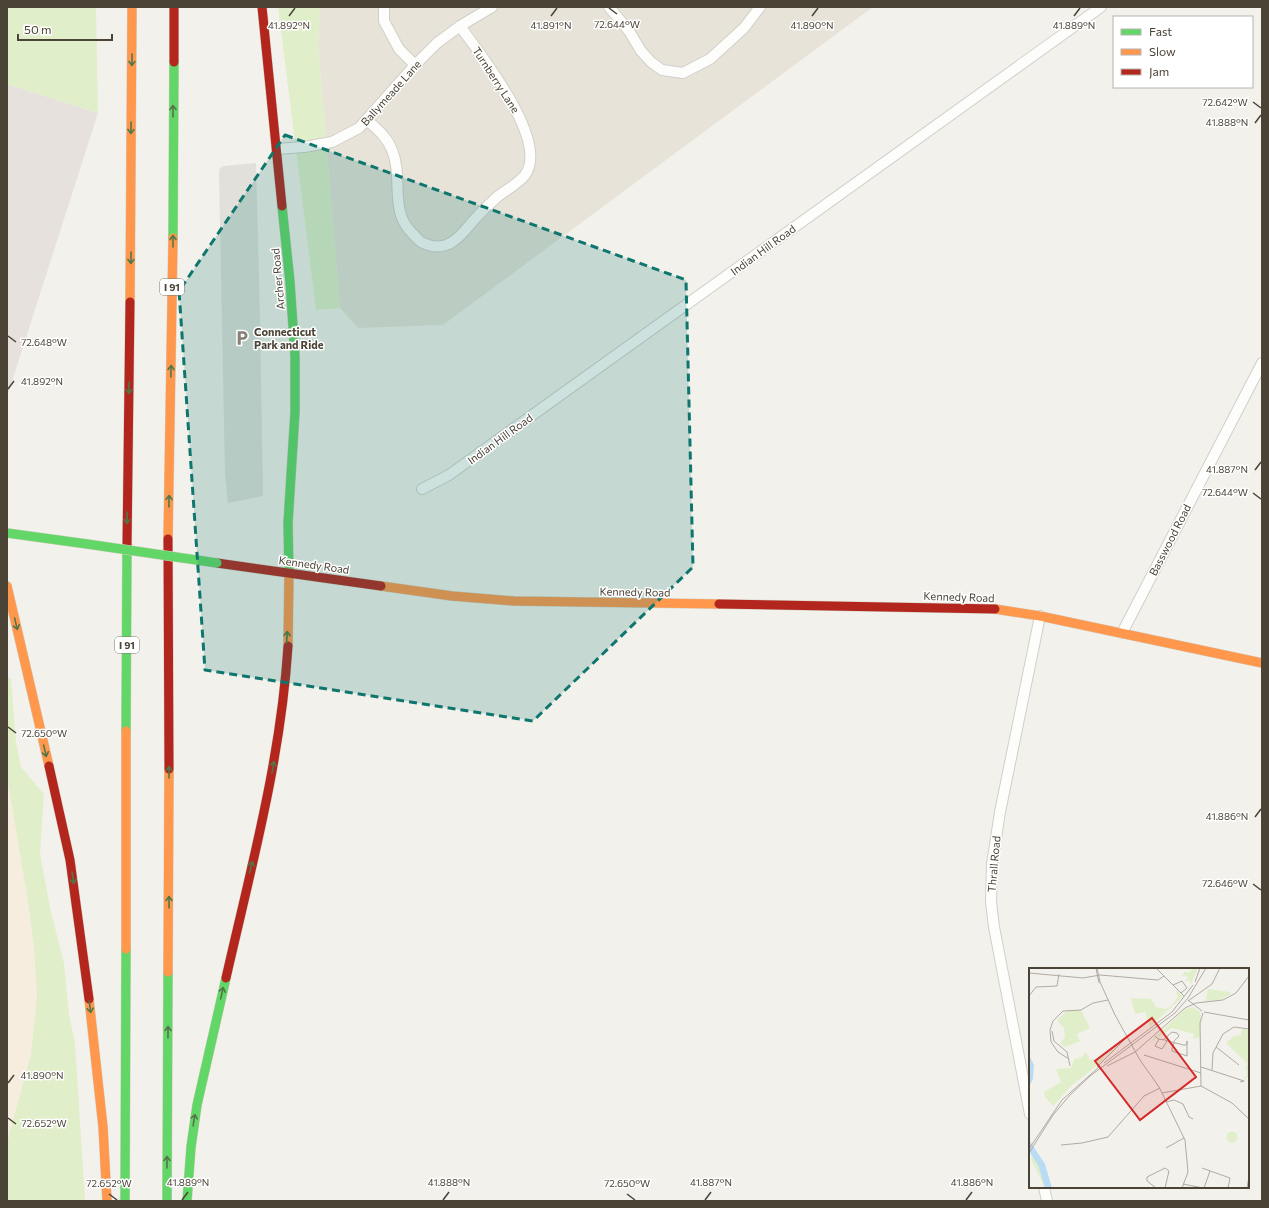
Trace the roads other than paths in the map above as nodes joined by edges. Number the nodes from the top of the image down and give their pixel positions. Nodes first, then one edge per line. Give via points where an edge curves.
1 (132, 7) edge
2 (174, 7) edge
3 (262, 7) edge
4 (384, 7) edge
5 (492, 7) edge
6 (609, 7) edge
7 (760, 7) edge
8 (1102, 7) edge
9 (460, 26) junction
10 (415, 65) junction
11 (367, 120) junction
12 (277, 149) junction
13 (1262, 363) edge
14 (422, 489) dead end
15 (7, 533) edge
16 (289, 573) junction
17 (7, 586) edge
18 (1040, 616) junction
19 (1122, 632) junction
20 (1262, 663) edge
21 (1029, 1109) edge
22 (1044, 1188) edge
23 (107, 1201) edge
24 (125, 1201) edge
25 (167, 1201) edge
26 (187, 1201) edge
27 (1047, 1201) edge

1 -> 24 main road, I 91 via 126,560
25 -> 2 main road, I 91 via 168,568
3 - 12 main road, Archer Road
4 - 10 street via 384,21 399,49
5 - 9 street, Ballymeade Lane
6 - 7 street via 650,62 662,70 683,72 710,58 744,28
8 - 14 street, Indian Hill Road via 449,475
9 - 10 street, Ballymeade Lane via 437,43
9 - 11 street, Turnberry Lane via 514,105 525,128 530,147 530,163 525,174 484,208 451,244 439,247 423,243 405,225 400,213 392,150 382,134
10 - 11 street, Ballymeade Lane
11 - 12 street, Ballymeade Lane via 359,128 332,142
12 - 16 main road, Archer Road via 296,357 288,523
13 - 19 street, Basswood Road
15 - 16 main road, Kennedy Road, bridge
16 - 18 main road, Kennedy Road via 452,596 514,601 946,608 995,610
26 -> 16 main road, Archer Road via 197,1105 274,766 285,668
17 -> 23 main road via 72,873 100,1093
18 - 19 main road, Kennedy Road
18 - 21 street, Thrall Road via 1000,812 992,864 991,902
19 - 20 main road, Kennedy Road
22 - 27 street

